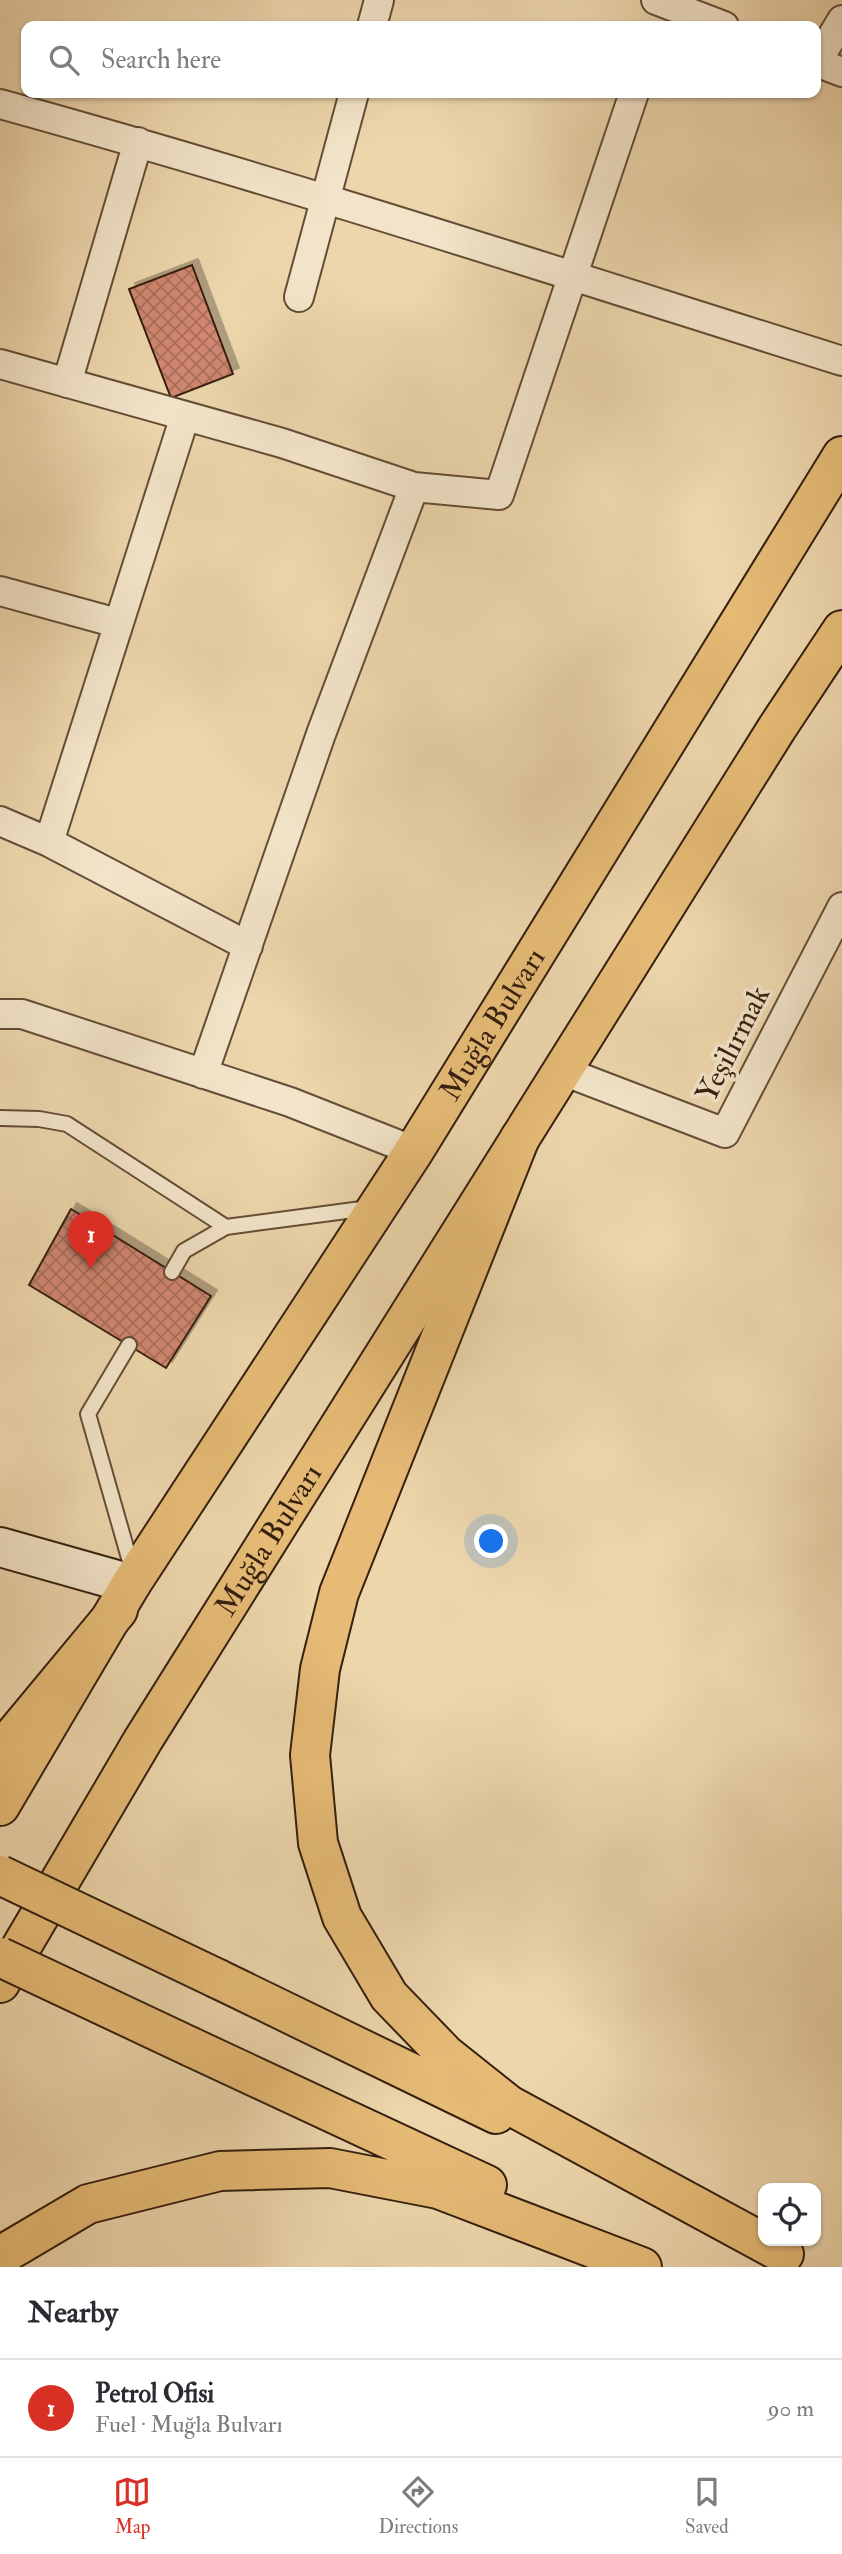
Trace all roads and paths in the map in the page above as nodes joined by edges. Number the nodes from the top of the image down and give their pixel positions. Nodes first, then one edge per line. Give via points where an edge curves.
1 (379, 0) edge
2 (659, 10) edge
3 (842, 20) edge
4 (373, 21) edge
5 (704, 21) edge
6 (825, 65) edge
7 (353, 98) edge
8 (632, 98) edge
9 (0, 104) edge
10 (138, 142) junction
11 (326, 199) junction
12 (571, 275) junction
13 (299, 297) dead end
14 (842, 361) edge
15 (0, 364) edge
16 (67, 383) junction
17 (185, 416) junction
18 (842, 456) edge
19 (414, 486) junction
20 (0, 591) edge
21 (117, 623) junction
22 (842, 630) edge
23 (0, 821) edge
24 (49, 842) junction
25 (842, 907) edge
26 (248, 946) junction
27 (0, 1014) edge
28 (563, 1071) junction
29 (203, 1074) junction
30 (0, 1118) edge
31 (520, 1138) junction
32 (414, 1151) junction
33 (377, 1207) junction
34 (226, 1227) junction
35 (172, 1272) dead end
36 (129, 1345) dead end
37 (3, 1545) edge
38 (128, 1591) junction
39 (0, 1756) edge
40 (0, 1806) edge
41 (0, 1875) edge
42 (0, 1957) edge
43 (0, 1983) edge
44 (0, 2256) edge
45 (797, 2261) edge
46 (642, 2267) edge
47 (657, 2267) edge

1 - 4 street
2 - 5 street
3 - 6 street
7 - 11 street
8 - 12 street
9 - 10 street
10 - 11 street
10 - 16 street
11 - 12 street
11 - 13 street
12 - 14 street
12 - 19 street via 499,495
15 - 16 street
16 - 17 street
17 - 19 street
17 - 21 street
18 - 32 highway, Muğla Bulvarı
19 - 26 street
20 - 21 street
21 - 24 street
22 - 28 highway, Muğla Bulvarı
23 - 24 street
24 - 26 street
25 - 28 street, Yeşilırmak via 724,1133
26 - 29 street
27 - 29 street via 22,1014
28 - 31 highway, Muğla Bulvarı
29 - 32 street via 290,1102
30 - 34 lane via 67,1124
31 - 43 highway, Muğla Bulvarı via 143,1740
31 - 45 highway via 339,1593 320,1669 310,1755 318,1843 342,1917 388,1996 446,2055 509,2105
32 - 33 highway, Muğla Bulvarı
33 - 34 lane
33 - 38 highway, Muğla Bulvarı
34 - 35 lane via 184,1251
36 - 38 lane via 88,1414
37 - 38 main road
38 - 39 highway
38 - 40 highway
41 - 45 highway, bridge
42 - 47 highway, bridge
44 - 46 highway via 88,2204 220,2171 330,2168 438,2189

